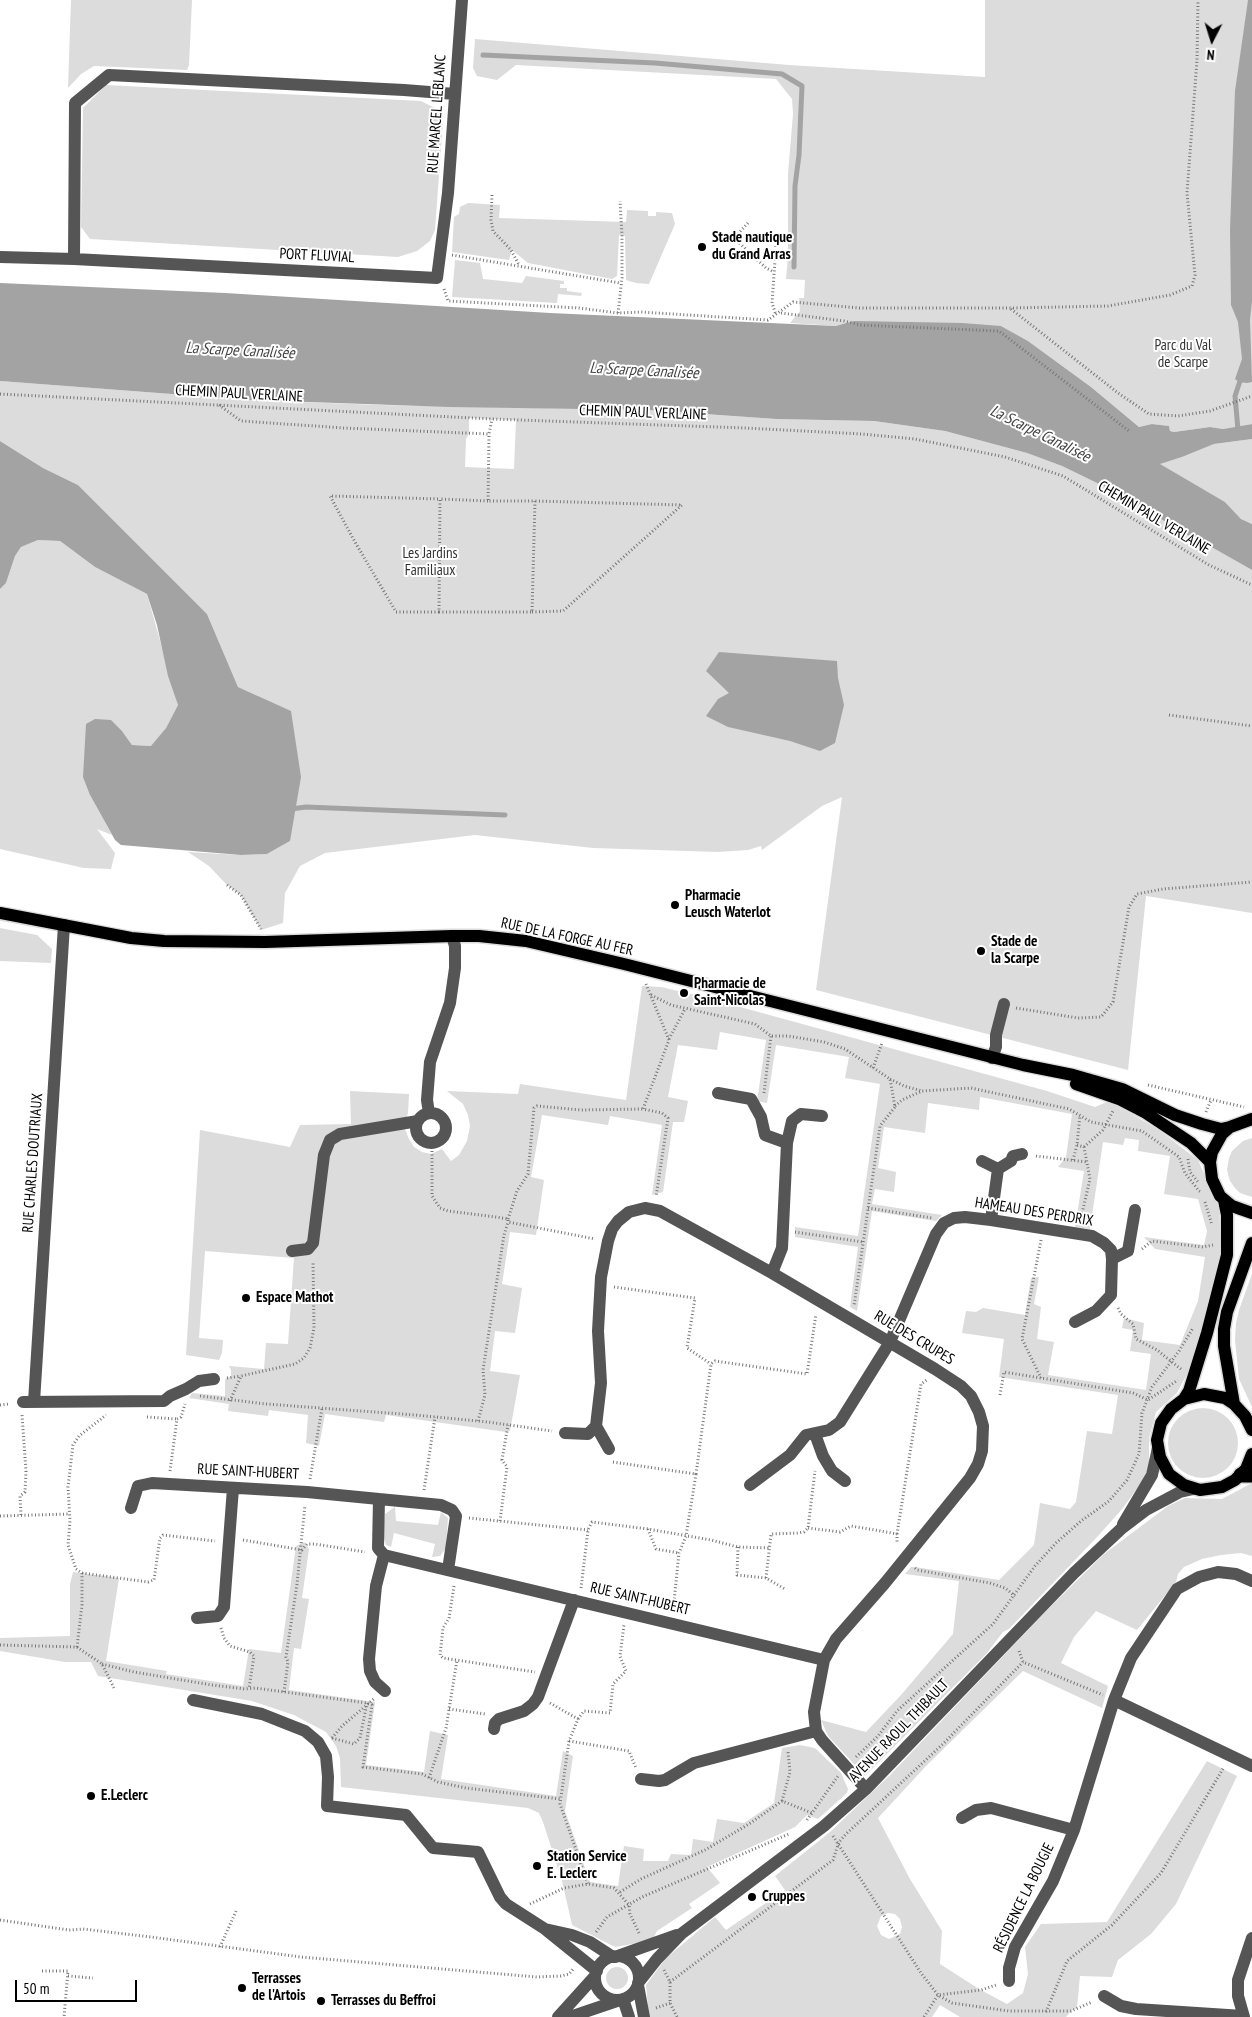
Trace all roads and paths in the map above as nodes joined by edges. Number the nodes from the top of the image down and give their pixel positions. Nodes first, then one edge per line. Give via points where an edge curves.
1 (462, 0) edge
2 (1198, 0) edge
3 (454, 94) junction
4 (492, 195) dead end
5 (620, 202) dead end
6 (748, 223) dead end
7 (776, 246) dead end
8 (442, 254) junction
9 (0, 257) edge
10 (74, 259) junction
11 (519, 265) junction
12 (774, 272) junction
13 (438, 278) junction
14 (620, 283) junction
15 (1010, 308) junction
16 (618, 312) junction
17 (778, 314) junction
18 (0, 394) edge
19 (1252, 396) edge
20 (218, 404) junction
21 (492, 419) junction
22 (1130, 431) dead end
23 (489, 434) junction
24 (440, 499) junction
25 (488, 501) junction
26 (535, 501) junction
27 (1252, 585) edge
28 (439, 612) junction
29 (532, 612) junction
30 (1169, 715) dead end
31 (1252, 726) edge
32 (1252, 882) edge
33 (227, 884) dead end
34 (0, 913) edge
35 (64, 925) junction
36 (452, 936) junction
37 (265, 942) junction
38 (640, 983) dead end
39 (1004, 1005) joint
40 (685, 1009) dead end
41 (771, 1036) dead end
42 (669, 1040) junction
43 (881, 1048) dead end
44 (992, 1058) junction
45 (1023, 1065) junction
46 (873, 1068) dead end
47 (890, 1079) dead end
48 (1148, 1084) dead end
49 (922, 1091) junction
50 (718, 1093) dead end
51 (1119, 1098) junction
52 (1211, 1100) junction
53 (895, 1107) dead end
54 (1252, 1108) edge
55 (643, 1109) junction
56 (429, 1113) junction
57 (1080, 1114) junction
58 (822, 1116) dead end
59 (761, 1117) junction
60 (1204, 1118) dead end
61 (1252, 1119) edge
62 (418, 1121) junction
63 (1107, 1124) junction
64 (1230, 1127) junction
65 (787, 1143) junction
66 (432, 1144) junction
67 (1077, 1145) junction
68 (1084, 1146) junction
69 (1189, 1153) dead end
70 (1022, 1154) joint
71 (1073, 1160) junction
72 (982, 1161) dead end
73 (1087, 1162) junction
74 (1210, 1162) junction
75 (998, 1169) junction
76 (1202, 1193) junction
77 (1224, 1200) junction
78 (868, 1208) dead end
79 (654, 1210) junction
80 (1135, 1210) dead end
81 (1252, 1213) edge
82 (991, 1220) junction
83 (508, 1221) junction
84 (944, 1223) junction
85 (1043, 1228) junction
86 (783, 1230) junction
87 (1213, 1232) dead end
88 (1078, 1234) junction
89 (1213, 1238) dead end
90 (608, 1241) junction
91 (863, 1242) dead end
92 (1252, 1243) edge
93 (1213, 1245) junction
94 (292, 1251) dead end
95 (1128, 1251) junction
96 (1211, 1254) dead end
97 (1112, 1259) junction
98 (772, 1272) junction
99 (314, 1278) dead end
100 (601, 1285) junction
101 (1110, 1295) junction
102 (822, 1302) junction
103 (1076, 1322) dead end
104 (1195, 1324) dead end
105 (890, 1342) junction
106 (1171, 1360) junction
107 (711, 1364) junction
108 (935, 1369) junction
109 (1187, 1375) dead end
110 (1041, 1378) junction
111 (1181, 1378) dead end
112 (214, 1379) dead end
113 (186, 1392) junction
114 (1000, 1395) dead end
115 (1148, 1400) junction
116 (1184, 1400) junction
117 (230, 1401) junction
118 (28, 1402) junction
119 (1234, 1404) junction
120 (322, 1408) junction
121 (108, 1413) dead end
122 (435, 1417) junction
123 (478, 1421) junction
124 (508, 1425) junction
125 (592, 1430) junction
126 (1252, 1430) edge
127 (565, 1433) joint
128 (811, 1435) junction
129 (1158, 1448) junction
130 (609, 1449) joint
131 (1252, 1454) edge
132 (824, 1456) junction
133 (696, 1474) junction
134 (1246, 1475) edge
135 (845, 1481) dead end
136 (168, 1484) junction
137 (750, 1485) dead end
138 (233, 1488) junction
139 (1193, 1489) junction
140 (307, 1492) junction
141 (379, 1499) junction
142 (423, 1503) junction
143 (131, 1508) dead end
144 (70, 1514) junction
145 (0, 1516) edge
146 (21, 1516) junction
147 (456, 1516) junction
148 (500, 1521) junction
149 (808, 1528) junction
150 (648, 1529) junction
151 (1121, 1529) junction
152 (588, 1530) junction
153 (897, 1534) junction
154 (686, 1536) junction
155 (738, 1547) junction
156 (769, 1548) junction
157 (679, 1553) junction
158 (384, 1555) junction
159 (904, 1558) junction
160 (452, 1571) junction
161 (766, 1578) junction
162 (1252, 1581) edge
163 (785, 1589) dead end
164 (1015, 1596) junction
165 (577, 1601) junction
166 (626, 1613) junction
167 (218, 1616) junction
168 (197, 1618) dead end
169 (671, 1624) junction
170 (0, 1645) edge
171 (77, 1647) junction
172 (457, 1660) junction
173 (824, 1660) junction
174 (102, 1664) junction
175 (548, 1674) junction
176 (114, 1688) dead end
177 (249, 1688) junction
178 (385, 1691) dead end
179 (284, 1692) junction
180 (538, 1697) junction
181 (193, 1700) dead end
182 (1114, 1700) junction
183 (367, 1703) junction
184 (449, 1709) junction
185 (578, 1719) junction
186 (496, 1724) joint
187 (816, 1731) junction
188 (331, 1738) junction
189 (786, 1739) junction
190 (318, 1742) junction
191 (569, 1742) junction
192 (1231, 1755) junction
193 (1252, 1766) edge
194 (846, 1767) junction
195 (429, 1778) junction
196 (641, 1779) joint
197 (866, 1789) junction
198 (560, 1799) junction
199 (782, 1801) junction
200 (812, 1812) junction
201 (962, 1818) dead end
202 (804, 1826) dead end
203 (824, 1826) junction
204 (1074, 1830) junction
205 (791, 1832) dead end
206 (838, 1842) junction
207 (588, 1884) junction
208 (620, 1892) junction
209 (629, 1905) junction
210 (236, 1911) dead end
211 (514, 1911) junction
212 (0, 1920) edge
213 (545, 1929) junction
214 (594, 1934) dead end
215 (681, 1934) junction
216 (640, 1936) dead end
217 (1252, 1938) edge
218 (220, 1947) junction
219 (614, 1957) junction
220 (577, 1964) dead end
221 (661, 1965) dead end
222 (42, 1970) dead end
223 (596, 1974) junction
224 (68, 1976) junction
225 (93, 1978) dead end
226 (1009, 1981) joint
227 (670, 1982) junction
228 (638, 1984) junction
229 (938, 1995) junction
230 (1104, 1996) joint
231 (622, 1999) junction
232 (670, 2003) junction
233 (1046, 2012) junction
234 (647, 2013) edge
235 (1244, 2016) edge
236 (64, 2017) edge
237 (558, 2017) edge
238 (570, 2017) edge
239 (629, 2017) edge
240 (677, 2017) edge
241 (924, 2017) edge

1 - 3 street, RUE MARCEL LEBLANC
2 - 15 path via 1197,60 1186,193 1195,275 1192,286 1170,295 1108,306
3 - 8 street, RUE MARCEL LEBLANC
3 - 10 street via 109,76 75,103
4 - 11 path via 493,231 511,250
5 - 14 path
6 - 12 path via 734,238 756,260
7 - 12 path
8 - 11 path
8 - 13 street, RUE MARCEL LEBLANC
9 - 10 street, PORT FLUVIAL
10 - 13 street, PORT FLUVIAL
11 - 14 path
12 - 17 path via 772,303
13 - 16 path via 448,301
14 - 16 path
15 - 17 path via 846,308 793,302
15 - 19 path via 1149,414 1178,416 1210,411
16 - 17 path via 768,320
17 - 22 path via 844,321 860,326 999,330
18 - 20 path, CHEMIN PAUL VERLAINE
20 - 21 path, CHEMIN PAUL VERLAINE
20 - 23 path via 241,421
21 - 23 path
21 - 27 path, CHEMIN PAUL VERLAINE via 862,434 958,446 1063,476 1209,564
23 - 25 path
24 - 25 path
24 - 28 path
24 - 28 path via 330,496 396,612
25 - 26 path
26 - 29 path
26 - 29 path via 682,505 563,611
28 - 29 path
30 - 31 path
32 - 39 path via 1137,894 1129,907 1113,1002 1101,1017 1078,1018
33 - 37 path via 242,895
34 - 35 main road, RUE DE LA FORGE AU FER
35 - 37 main road, RUE DE LA FORGE AU FER via 164,941
35 - 118 street, RUE CHARLES DOUTRIAUX
36 - 37 main road, RUE DE LA FORGE AU FER
36 - 44 main road, RUE DE LA FORGE AU FER via 526,942 594,957
36 - 56 street via 456,946 455,968 450,1003 430,1062
38 - 42 path via 647,984
39 - 44 street
40 - 42 path
41 - 59 path
42 - 55 path
43 - 46 path
44 - 45 main road, RUE DE LA FORGE AU FER
45 - 51 main road
45 - 64 main road via 1111,1086 1175,1115 1221,1128
47 - 49 path
48 - 52 path
49 - 53 path
49 - 57 path via 971,1088
50 - 59 street via 751,1099
51 - 63 path
51 - 74 main road via 1191,1143
52 - 54 path
52 - 60 path
55 - 79 path via 668,1118
55 - 83 path via 534,1108 528,1174 517,1191
56 - 62 street
56 - 66 street via 442,1118 446,1127 440,1140
57 - 63 path via 1091,1122
57 - 67 path
58 - 65 street via 801,1114 792,1121
59 - 65 street via 765,1135
61 - 64 main road
62 - 66 street via 416,1130 419,1138
62 - 94 street via 340,1134 330,1140 324,1155 313,1243 308,1249
63 - 68 path
63 - 76 path via 1142,1131 1179,1156 1185,1173
64 - 74 main road via 1216,1143
65 - 86 street
66 - 83 path via 432,1196 440,1208
67 - 68 path
67 - 71 path
68 - 73 path
69 - 76 path via 1188,1167
70 - 71 path
70 - 75 street via 1014,1156
71 - 73 path
72 - 75 street
73 - 88 path via 1090,1179
74 - 77 main road via 1212,1180
75 - 82 street
76 - 87 path
77 - 81 main road
77 - 116 main road via 1227,1255 1207,1332
78 - 84 path via 938,1219
79 - 90 street, RUE DES CRUPES via 645,1208 629,1212 612,1229
79 - 98 street, RUE DES CRUPES
80 - 95 street
82 - 84 street, HAMEAU DES PERDRIX via 959,1217
82 - 85 street, HAMEAU DES PERDRIX
83 - 90 path
83 - 123 path via 484,1361 485,1395
84 - 105 street via 932,1242
85 - 88 street, HAMEAU DES PERDRIX
85 - 110 path via 1022,1339
86 - 91 path
86 - 98 street via 782,1248
88 - 97 street, HAMEAU DES PERDRIX via 1104,1242 1111,1250
89 - 93 path
90 - 100 street, RUE DES CRUPES
92 - 119 main road via 1224,1328
93 - 95 path via 1203,1247 1152,1241 1143,1249
93 - 96 path
95 - 97 street
97 - 101 street
98 - 102 street, RUE DES CRUPES
99 - 117 path via 314,1328 310,1348 304,1358 295,1364 241,1376
100 - 107 path via 695,1298 687,1348
100 - 125 street, RUE DES CRUPES via 598,1331 601,1382
101 - 103 street via 1096,1311
101 - 106 path via 1121,1314 1133,1324 1136,1339
102 - 105 street, RUE DES CRUPES
102 - 107 path via 816,1313 807,1374 715,1361
104 - 106 path
105 - 108 street, RUE DES CRUPES
105 - 128 street via 840,1422 829,1430
106 - 109 path
106 - 115 path via 1152,1386
107 - 133 path
108 - 153 path via 920,1384
108 - 159 street, RUE DES CRUPES via 961,1386 976,1404 983,1426 982,1451 970,1478
110 - 114 path via 1004,1372
110 - 115 path via 1133,1393
111 - 115 path
112 - 113 street via 199,1381
113 - 117 path
113 - 118 street via 164,1401
113 - 136 path via 181,1417 177,1419
115 - 164 path via 1142,1413 1139,1454 1127,1480 1109,1501 1056,1543
116 - 119 main road via 1204,1394
116 - 129 main road via 1170,1409 1161,1423
117 - 120 path
118 - 146 path via 25,1492 20,1496
119 - 126 main road via 1246,1416
120 - 122 path
120 - 140 path
121 - 144 path via 72,1445 68,1487
122 - 123 path
122 - 142 path
123 - 124 path
124 - 127 path
124 - 148 path via 502,1460 507,1467
125 - 127 street
125 - 130 street
128 - 132 street
128 - 137 street
129 - 139 main road via 1169,1474
129 - 151 street via 1152,1476
130 - 133 path via 613,1463
131 - 134 main road
132 - 135 street via 832,1471
132 - 149 path via 817,1462
133 - 154 path
134 - 139 main road via 1222,1487
136 - 138 street, RUE SAINT-HUBERT
136 - 143 street, RUE SAINT-HUBERT via 138,1486
138 - 140 street, RUE SAINT-HUBERT
138 - 167 street via 224,1607
139 - 151 street via 1180,1492 1146,1510
140 - 141 street, RUE SAINT-HUBERT
140 - 179 path
141 - 142 street, RUE SAINT-HUBERT
141 - 158 street via 378,1548
142 - 147 street, RUE SAINT-HUBERT via 448,1507
144 - 146 path
144 - 171 path via 68,1545 76,1569 82,1572
145 - 146 path
147 - 148 path
147 - 160 street
148 - 152 path
149 - 153 path via 840,1532 851,1526
149 - 156 path via 804,1532 770,1534
150 - 152 path via 592,1522
150 - 154 path
150 - 157 path via 656,1549
151 - 197 street, AVENUE RAOUL THIBAULT via 1010,1638
152 - 165 path
153 - 159 path via 897,1550
154 - 155 path
154 - 157 path
155 - 156 path
155 - 161 path via 737,1575
156 - 161 path
157 - 169 path
158 - 160 street, RUE SAINT-HUBERT
158 - 178 street via 376,1586 369,1659 375,1682
159 - 164 path via 917,1570 990,1583
159 - 173 street, RUE DES CRUPES via 836,1639
160 - 165 street, RUE SAINT-HUBERT
160 - 172 path via 449,1618 443,1628 440,1655
161 - 163 path
162 - 182 street, RÉSIDENCE LA BOUGIE via 1236,1574 1218,1572 1199,1576 1177,1590 1131,1658
164 - 194 path via 993,1624 897,1711 878,1736
165 - 166 street, RUE SAINT-HUBERT
165 - 175 street
166 - 169 street, RUE SAINT-HUBERT
166 - 185 path via 620,1656 626,1672 613,1684 610,1713 584,1711
167 - 168 street
167 - 177 path via 224,1638 230,1646 254,1656
169 - 173 street, RUE SAINT-HUBERT
170 - 171 path
171 - 174 path
172 - 175 path
172 - 184 path
173 - 187 street, RUE DES CRUPES via 814,1712
174 - 176 path
174 - 177 path via 166,1678
175 - 180 street
177 - 179 path
179 - 183 path
180 - 185 path
180 - 186 street via 524,1711
181 - 190 street via 278,1719 305,1731
182 - 192 street
182 - 204 street, RÉSIDENCE LA BOUGIE
182 - 206 path via 1023,1662 944,1743
183 - 188 path
183 - 188 path via 360,1738 354,1744
183 - 195 path via 372,1705 363,1766 422,1774
184 - 186 path via 487,1715
184 - 195 path
185 - 191 path
187 - 189 street
187 - 194 street
188 - 190 path
189 - 196 street via 694,1763 666,1780
189 - 199 path via 790,1772
190 - 211 street via 326,1756 327,1806 406,1815 433,1848 478,1852 500,1897
191 - 196 path via 630,1751
191 - 198 path
192 - 193 street
192 - 233 path via 1161,1873 1112,1925 1067,1961
194 - 197 street
194 - 200 path
195 - 198 path via 466,1788
197 - 203 street, AVENUE RAOUL THIBAULT
198 - 207 path
199 - 200 path
199 - 208 path via 704,1850
200 - 202 path
200 - 203 path
201 - 204 street, RÉSIDENCE LA BOUGIE via 976,1810 991,1808
203 - 206 path
203 - 215 street, AVENUE RAOUL THIBAULT
204 - 226 street, RÉSIDENCE LA BOUGIE via 1053,1881 1015,1947
205 - 209 path
206 - 227 path via 833,1860
206 - 229 path
207 - 208 path
207 - 211 path via 564,1888
208 - 209 path
209 - 214 path via 607,1917
209 - 216 path
210 - 218 path
211 - 213 street
212 - 218 path
213 - 219 street via 572,1934
213 - 223 street
215 - 219 street, AVENUE RAOUL THIBAULT
215 - 228 street, AVENUE RAOUL THIBAULT
217 - 235 street via 1238,1980 1238,1996
218 - 220 path via 537,1977 569,1974
219 - 223 street via 602,1963
219 - 228 street via 625,1958 634,1964 638,1970
221 - 227 path
222 - 224 path via 68,1971
223 - 231 street via 602,1994 611,1999
223 - 237 street
224 - 225 path
224 - 236 path
226 - 229 path via 981,1990
227 - 232 path
228 - 231 street via 632,1994
228 - 234 street
229 - 233 path via 952,2003 1009,2011
229 - 241 path
230 - 233 path via 1071,2010
230 - 235 street via 1121,2006 1136,2009
231 - 238 street
231 - 239 street
232 - 234 path
232 - 240 path

